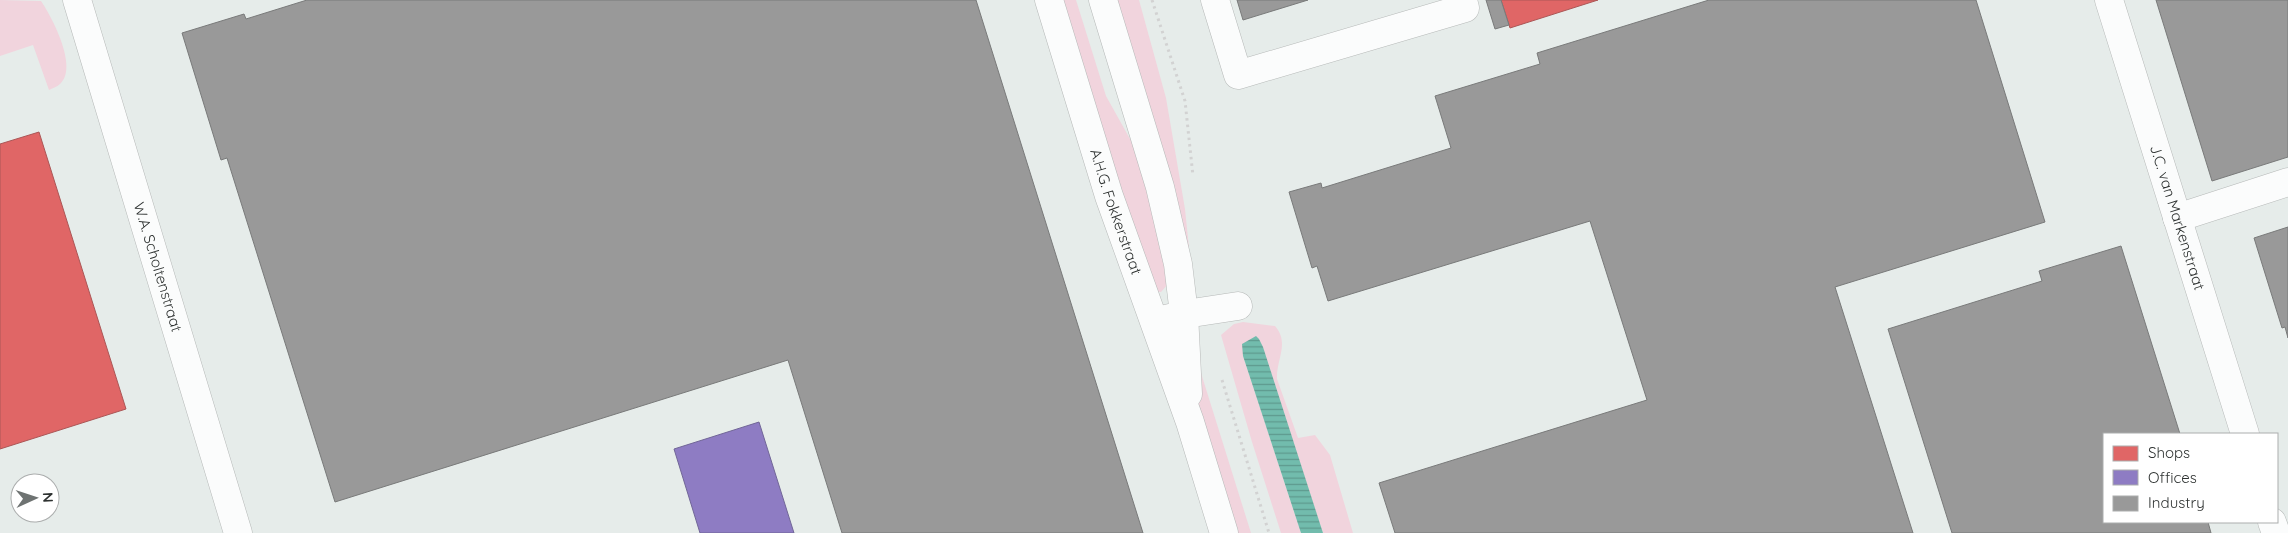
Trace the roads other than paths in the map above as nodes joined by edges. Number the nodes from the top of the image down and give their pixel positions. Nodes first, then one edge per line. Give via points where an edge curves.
1 (77, 0) edge
2 (1049, 0) edge
3 (1103, 0) edge
4 (1215, 0) edge
5 (1463, 0) edge
6 (2109, 0) edge
7 (2288, 182) edge
8 (2177, 218) junction
9 (1238, 306) dead end
10 (1184, 314) junction
11 (1153, 322) junction
12 (1190, 422) junction
13 (2245, 433) edge
14 (238, 533) edge
15 (1224, 533) edge

1 - 14 street, W.A. Scholtenstraat
2 - 11 street, A.H.G. Fokkerstraat via 1109,196
3 - 10 street, A.H.G. Fokkerstraat via 1160,187 1178,264
4 - 5 street via 1238,75 1465,8
6 - 8 street, J.C. van Markenstraat
7 - 8 street
8 - 13 street, J.C. van Markenstraat
9 - 10 street
10 - 11 street
10 - 12 street, A.H.G. Fokkerstraat
11 - 12 street, A.H.G. Fokkerstraat
12 - 15 street, A.H.G. Fokkerstraat

